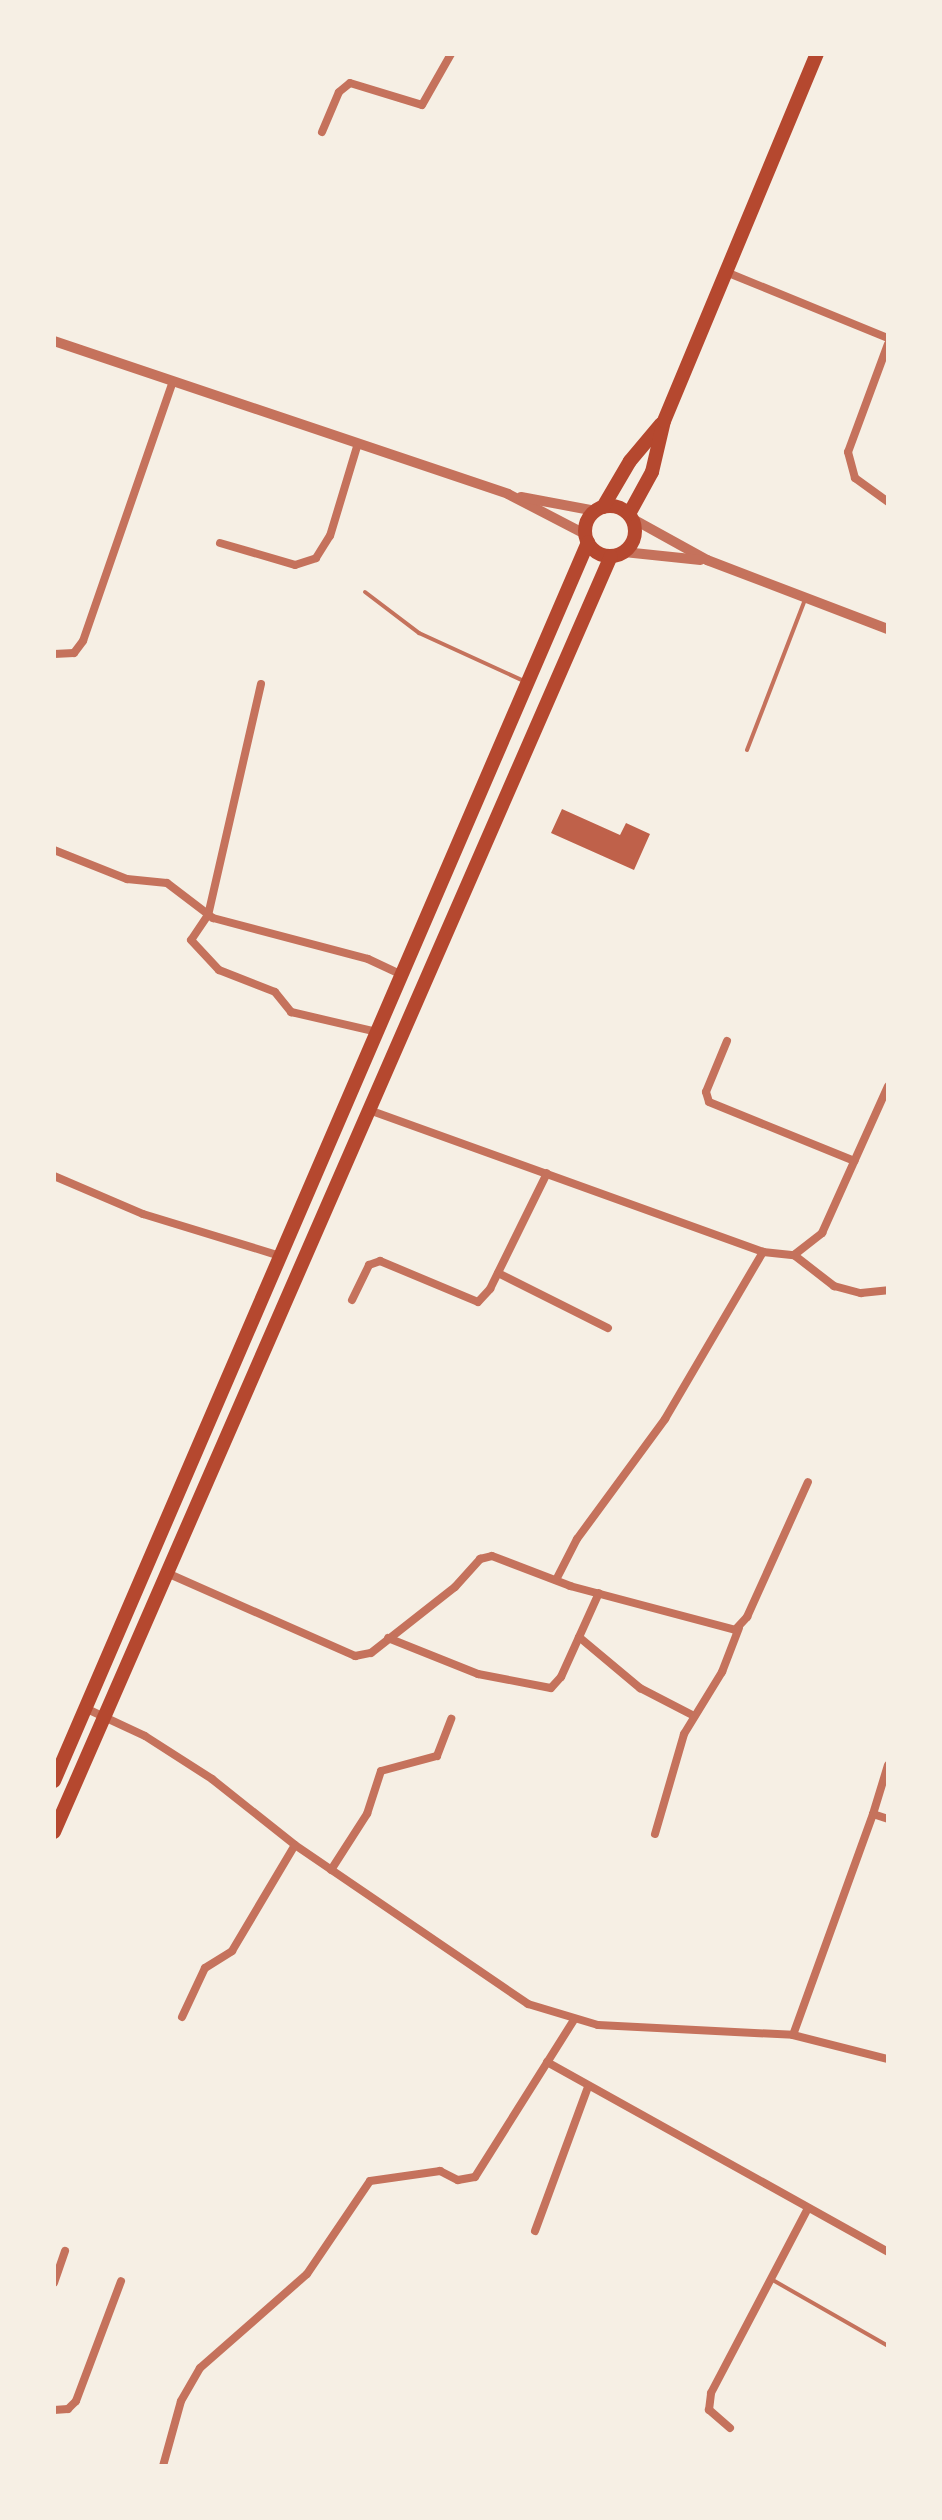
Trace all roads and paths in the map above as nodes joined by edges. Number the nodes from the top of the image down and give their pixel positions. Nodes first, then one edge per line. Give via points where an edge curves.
1 (451, 54) edge
2 (817, 54) edge
3 (322, 132) dead end
4 (726, 272) junction
5 (54, 341) edge
6 (888, 341) edge
7 (173, 381) junction
8 (664, 421) junction
9 (358, 443) junction
10 (508, 494) junction
11 (888, 502) edge
12 (599, 509) junction
13 (631, 517) junction
14 (587, 538) junction
15 (220, 543) dead end
16 (618, 554) junction
17 (707, 560) junction
18 (365, 592) dead end
19 (805, 600) junction
20 (888, 629) edge
21 (54, 654) edge
22 (261, 684) dead end
23 (529, 684) junction
24 (747, 750) dead end
25 (54, 850) edge
26 (208, 915) junction
27 (402, 975) junction
28 (378, 1032) junction
29 (727, 1041) dead end
30 (888, 1086) edge
31 (369, 1110) junction
32 (854, 1161) junction
33 (547, 1173) junction
34 (55, 1179) edge
35 (763, 1252) junction
36 (794, 1255) junction
37 (280, 1256) junction
38 (498, 1273) junction
39 (888, 1290) edge
40 (352, 1300) dead end
41 (608, 1328) dead end
42 (808, 1482) dead end
43 (167, 1573) junction
44 (556, 1580) junction
45 (599, 1593) junction
46 (739, 1628) junction
47 (579, 1637) junction
48 (388, 1638) junction
49 (85, 1708) junction
50 (106, 1716) junction
51 (694, 1716) junction
52 (451, 1719) dead end
53 (888, 1765) edge
54 (54, 1781) edge
55 (873, 1814) junction
56 (888, 1819) edge
57 (54, 1832) edge
58 (655, 1834) dead end
59 (295, 1845) junction
60 (331, 1870) junction
61 (182, 2017) dead end
62 (574, 2020) junction
63 (793, 2035) junction
64 (888, 2059) edge
65 (547, 2062) junction
66 (588, 2087) junction
67 (808, 2208) junction
68 (535, 2231) dead end
69 (65, 2251) dead end
70 (888, 2252) edge
71 (771, 2279) junction
72 (121, 2281) dead end
73 (54, 2283) edge
74 (888, 2346) edge
75 (54, 2410) edge
76 (730, 2428) dead end
77 (163, 2466) edge

1 - 3 street via 422,105 350,83 339,92
2 - 4 highway
4 - 6 street
4 - 8 highway
5 - 7 street
6 - 11 street via 848,452 855,478
7 - 9 street
7 - 21 street via 83,641 74,653
8 - 12 highway
8 - 13 highway via 652,472
9 - 10 street
9 - 15 street via 330,536 316,558 295,565
10 - 12 street
10 - 14 street
12 - 13 highway
12 - 14 highway
13 - 16 highway via 636,531
13 - 17 street
14 - 16 highway
14 - 23 highway
16 - 17 street
16 - 31 highway
17 - 19 street
18 - 23 lane via 419,633
19 - 20 street
19 - 24 lane
22 - 26 street
23 - 27 highway
25 - 26 street via 127,879 167,883
26 - 27 street via 368,959
26 - 28 street via 191,940 219,970 275,992 291,1012
27 - 28 highway
28 - 37 highway
29 - 32 street via 706,1092 709,1102
30 - 32 street
31 - 33 street
31 - 43 highway
32 - 36 street via 822,1233
33 - 35 street
33 - 38 street
34 - 37 street via 143,1214
35 - 36 street
35 - 44 street via 665,1419 577,1539
36 - 39 street via 834,1286 861,1293
37 - 49 highway
38 - 40 street via 483,1298 473,1302 380,1261 369,1265
38 - 41 street
42 - 46 street
43 - 48 street via 335,1651 363,1656
43 - 50 highway
44 - 45 street
44 - 48 street via 500,1557 484,1557
45 - 46 street via 730,1630
45 - 47 street
46 - 51 street via 722,1672
47 - 48 street via 561,1677 541,1690 466,1670
47 - 51 street via 640,1688
49 - 50 street
49 - 54 highway
50 - 57 highway
50 - 59 street via 212,1779
51 - 58 street via 679,1748
52 - 60 street via 437,1756 381,1771 367,1814
53 - 55 street
55 - 56 street
55 - 63 street
59 - 60 street
59 - 61 street via 232,1951 205,1968
60 - 62 street via 528,2004
62 - 63 street via 622,2028
62 - 65 street
63 - 64 street
65 - 66 street
65 - 77 street via 475,2177 458,2180 440,2171 370,2181 307,2274 200,2368 181,2401
66 - 67 street
66 - 68 street
67 - 70 street
67 - 71 street
69 - 73 street
71 - 74 lane
71 - 76 street via 711,2393 709,2410
72 - 75 street via 76,2401 68,2409

